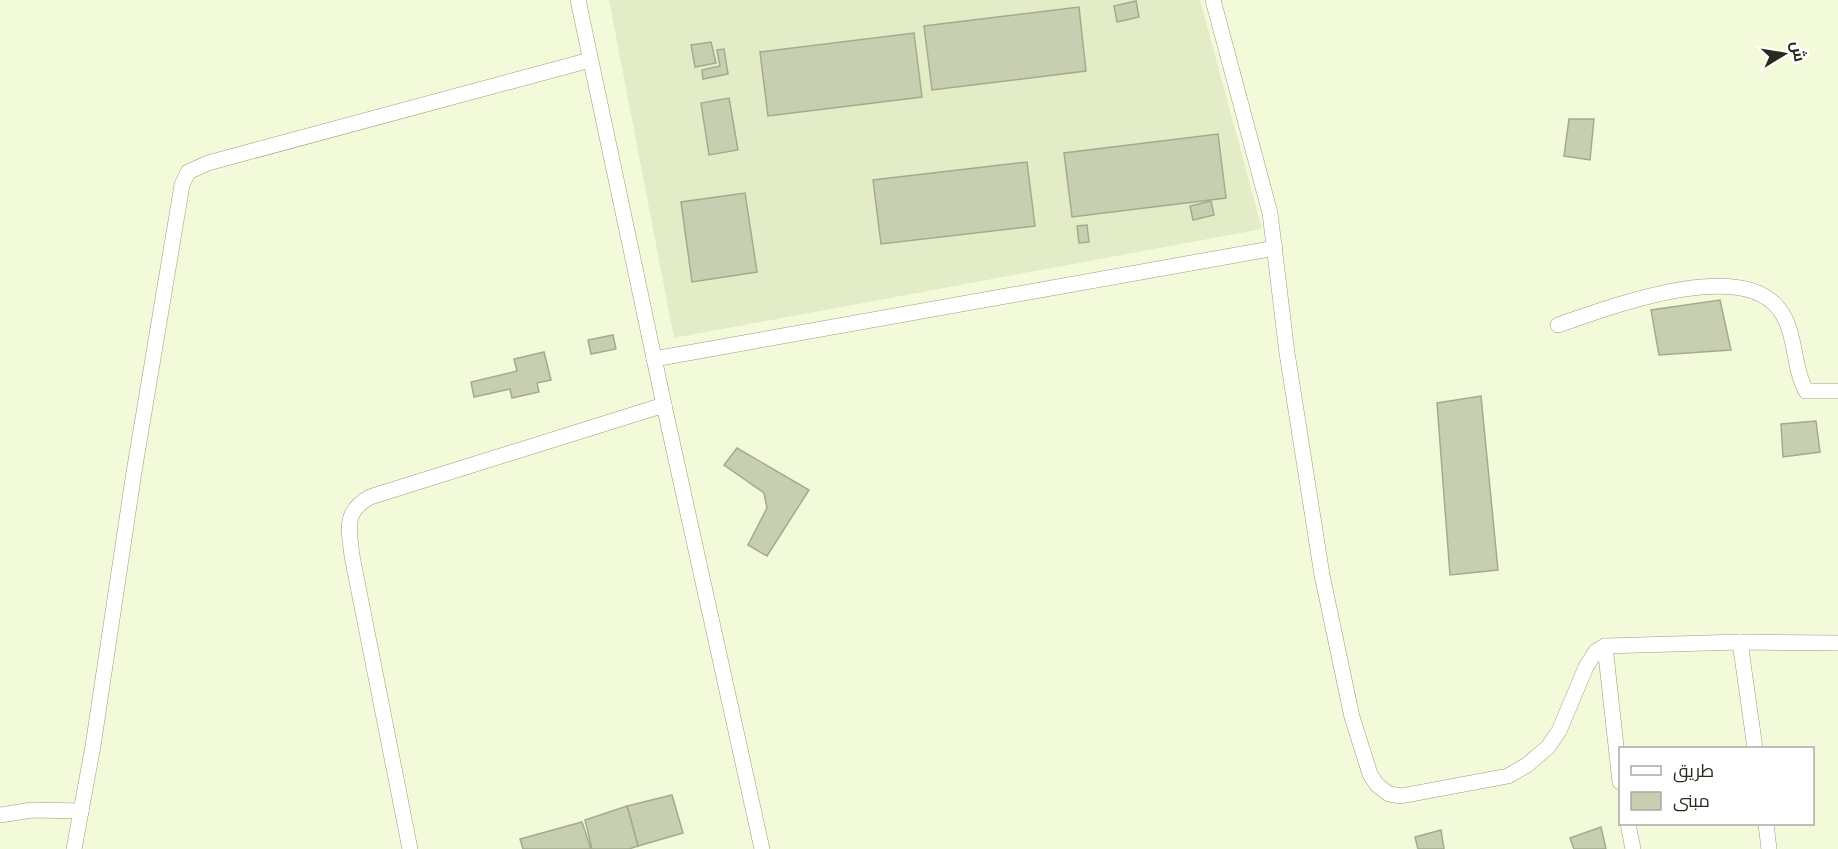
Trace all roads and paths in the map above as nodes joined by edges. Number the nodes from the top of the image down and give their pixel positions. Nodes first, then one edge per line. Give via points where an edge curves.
1 (578, 0) edge
2 (1213, 0) edge
3 (590, 60) junction
4 (1275, 248) junction
5 (1558, 325) dead end
6 (654, 358) junction
7 (1838, 391) edge
8 (663, 405) junction
9 (1740, 642) junction
10 (1838, 643) edge
11 (1605, 646) junction
12 (1755, 747) edge
13 (1619, 773) edge
14 (81, 812) junction
15 (0, 815) edge
16 (1628, 825) edge
17 (1766, 825) edge
18 (74, 849) edge
19 (410, 849) edge
20 (762, 849) edge
21 (1633, 849) edge
22 (1770, 849) edge
23 (1775, 849) edge

1 - 3 street
2 - 4 street via 1270,213
3 - 6 street
3 - 14 street via 196,166 188,172 163,294
4 - 6 street
4 - 11 street via 1287,353 1322,575 1352,717 1370,774 1377,784 1389,794 1414,795 1508,776 1527,765 1548,747 1586,668 1596,651
5 - 7 street via 1671,291 1720,285 1738,288 1762,295 1780,309 1798,377 1806,391
6 - 8 street
8 - 19 street via 370,497 352,512 352,556
8 - 20 street
9 - 10 street
9 - 11 street
9 - 12 street
11 - 13 street
14 - 15 street via 32,810
14 - 18 street
16 - 21 street
17 - 22 street
22 - 23 street

